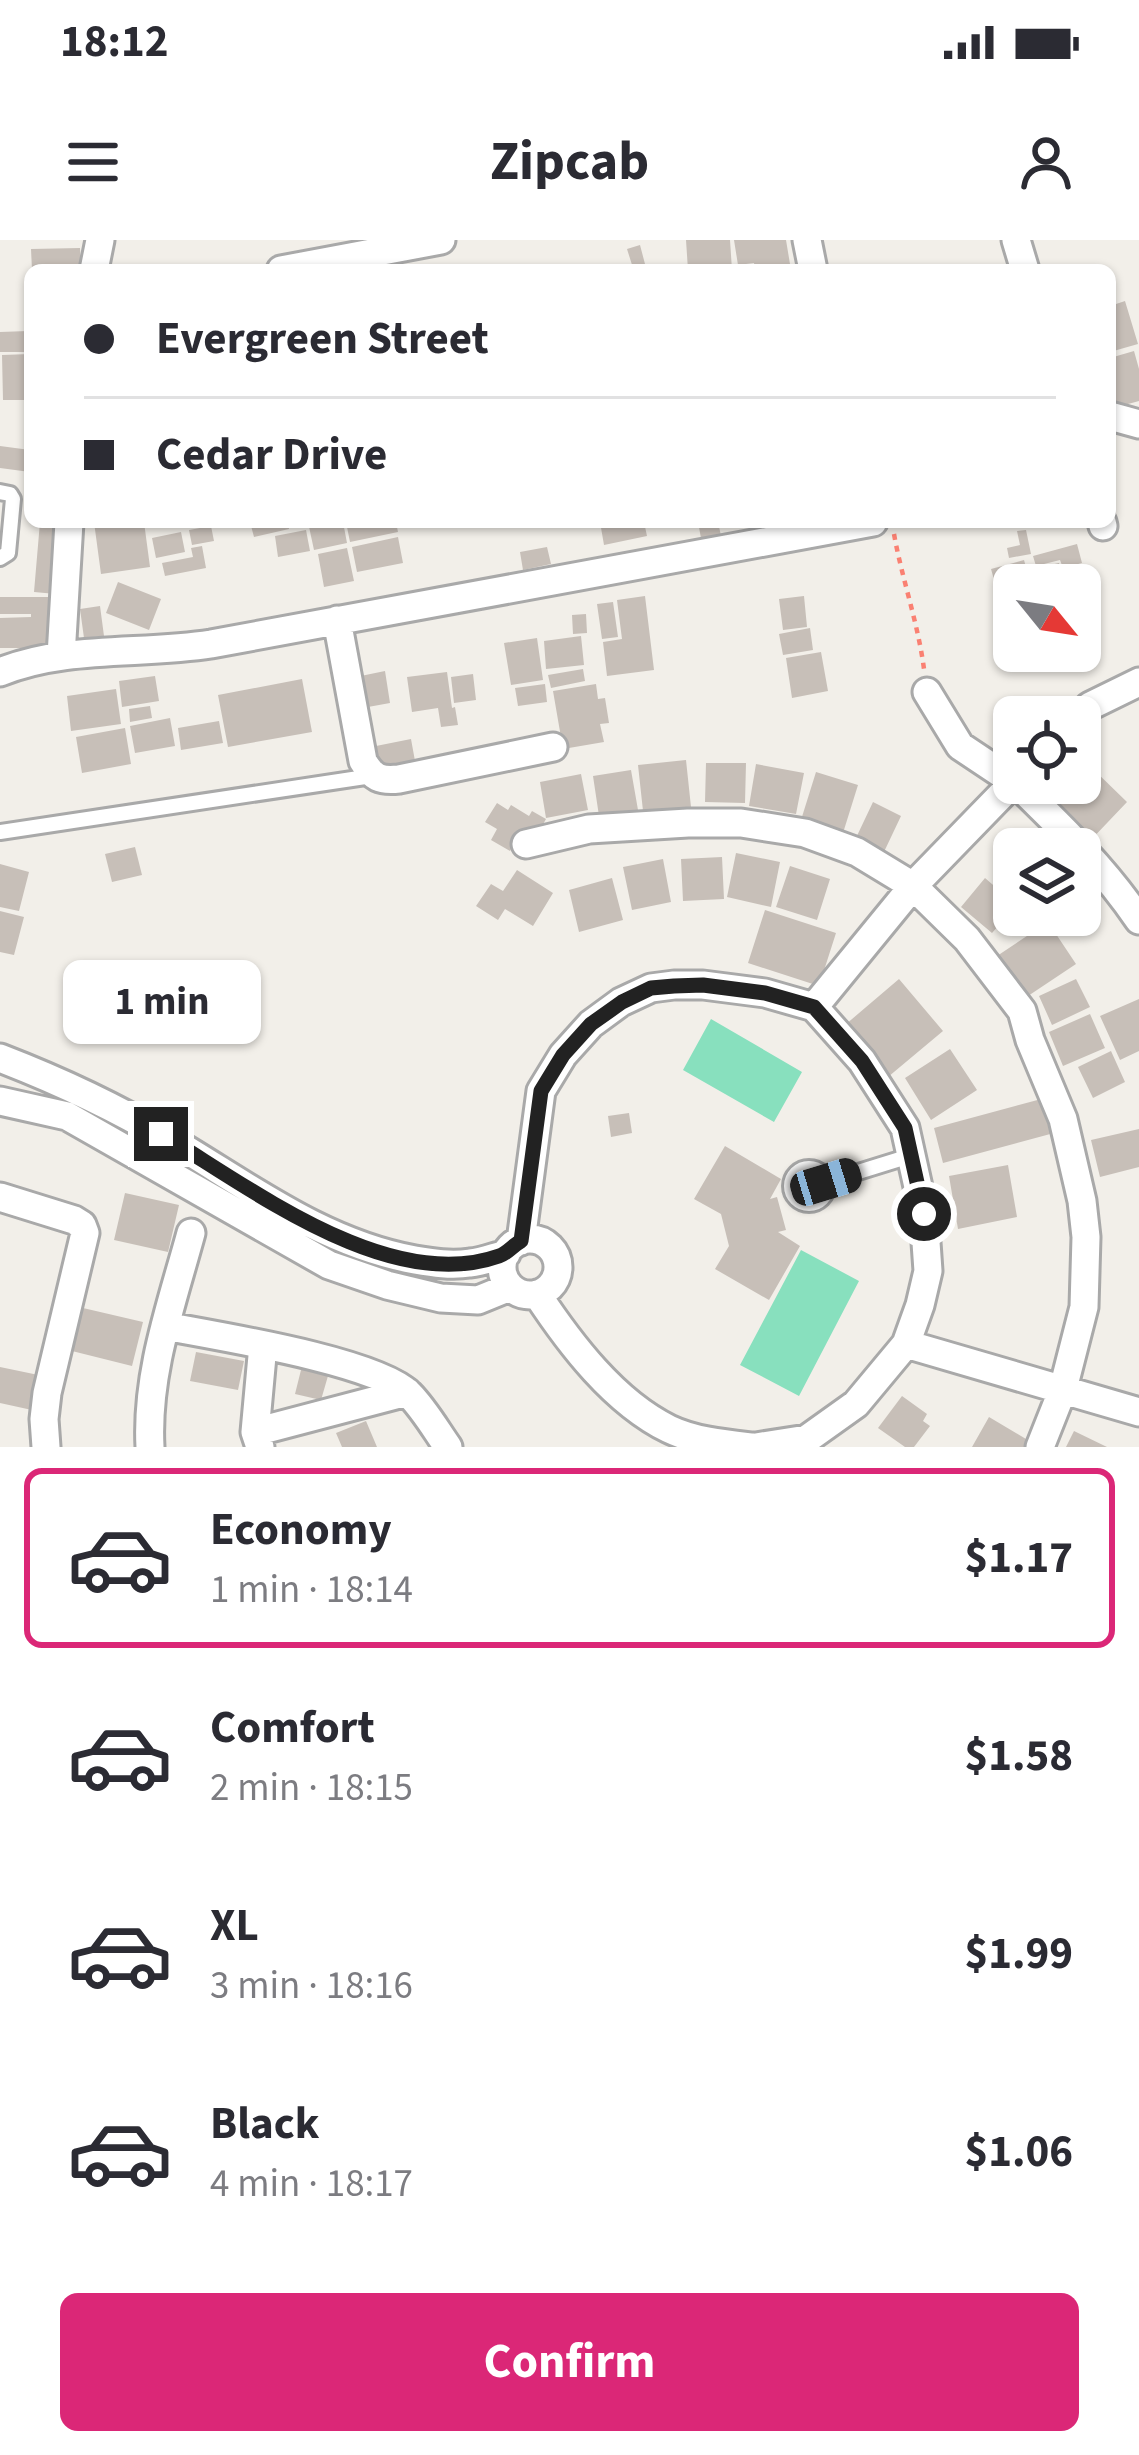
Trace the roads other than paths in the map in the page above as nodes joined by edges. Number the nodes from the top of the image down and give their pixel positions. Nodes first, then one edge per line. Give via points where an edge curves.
1 (441, 240) edge
2 (312, 264) edge
3 (0, 492) edge
4 (69, 528) edge
5 (841, 528) edge
6 (0, 558) edge
7 (337, 620) junction
8 (61, 656) junction
9 (0, 672) edge
10 (1139, 682) edge
11 (927, 692) road end
12 (1101, 701) edge
13 (553, 747) dead end
14 (993, 768) edge
15 (372, 776) junction
16 (993, 804) edge
17 (1037, 804) edge
18 (0, 832) edge
19 (526, 844) dead end
20 (913, 886) junction
21 (1139, 920) edge
22 (814, 1007) junction
23 (0, 1058) edge
24 (0, 1101) edge
25 (913, 1155) junction
26 (826, 1182) dead end
27 (0, 1197) edge
28 (191, 1232) dead end
29 (517, 1241) junction
30 (524, 1290) junction
31 (165, 1326) junction
32 (906, 1344) junction
33 (263, 1346) junction
34 (1063, 1389) junction
35 (407, 1392) junction
36 (1139, 1412) edge
37 (258, 1440) edge
38 (46, 1447) edge
39 (150, 1447) edge
40 (448, 1447) edge
41 (754, 1447) edge
42 (1040, 1447) edge

1 - 2 street
3 - 6 lane via 13,499 8,553
4 - 8 street
5 - 7 street
7 - 8 street via 176,650
7 - 15 street
8 - 9 street
10 - 12 street
11 - 14 street via 960,746
13 - 15 street via 399,779
15 - 18 lane
16 - 20 street
17 - 21 street
19 - 20 street via 589,829 741,823 857,852
20 - 22 street
20 - 34 street via 1022,1011 1064,1119 1086,1237 1084,1307
22 - 25 street via 888,1099
22 - 29 street via 765,993 674,986 651,988 591,1024 541,1091
23 - 29 street via 161,1134 340,1239 442,1264 471,1263
24 - 30 street via 68,1116 329,1265 441,1298
25 - 26 lane
25 - 32 street via 928,1271
27 - 38 street via 74,1220 85,1233 47,1393
28 - 31 street
29 - 30 street via 502,1271
29 - 30 street via 547,1244 557,1259 545,1291
30 - 41 street via 586,1361 670,1430
31 - 33 street
31 - 39 street via 151,1384
32 - 34 street
32 - 41 street via 856,1404 807,1439
33 - 35 street via 373,1374
33 - 37 street
34 - 36 street
34 - 42 street
35 - 37 street
35 - 40 street

